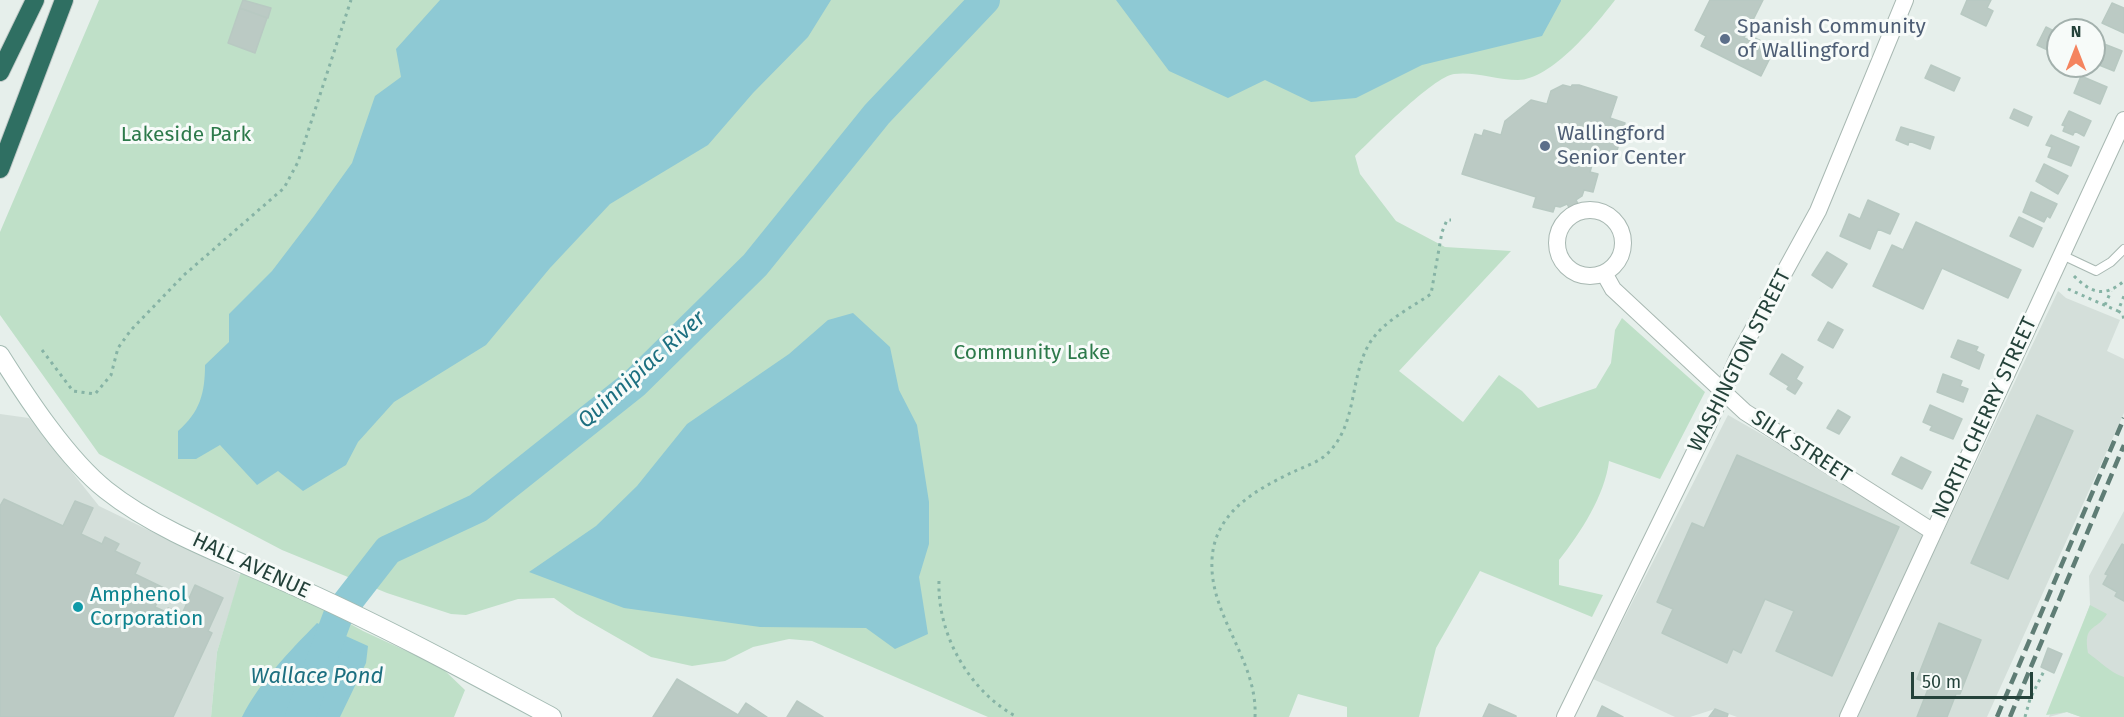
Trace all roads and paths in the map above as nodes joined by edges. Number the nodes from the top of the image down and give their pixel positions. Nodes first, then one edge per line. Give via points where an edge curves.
1 (35, 0) edge
2 (64, 0) edge
3 (351, 0) edge
4 (1905, 0) edge
5 (0, 72) edge
6 (2124, 120) edge
7 (0, 169) edge
8 (1451, 220) dead end
9 (2124, 249) edge
10 (2062, 255) junction
11 (1604, 273) dead end
12 (2074, 276) dead end
13 (2124, 281) edge
14 (2068, 290) dead end
15 (2111, 291) junction
16 (2124, 296) edge
17 (2123, 301) edge
18 (2105, 305) junction
19 (2118, 311) junction
20 (2124, 323) edge
21 (42, 350) dead end
22 (0, 355) edge
23 (5, 375) edge
24 (1723, 392) junction
25 (1932, 531) junction
26 (939, 581) dead end
27 (2045, 669) dead end
28 (552, 717) edge
29 (1017, 717) edge
30 (1255, 717) edge
31 (1565, 717) edge
32 (1848, 717) edge
33 (2025, 717) edge

1 - 5 highway
2 - 7 highway
3 - 21 path via 298,162 284,188 184,275 131,330 118,348 111,375 95,394 73,391
4 - 24 street, WASHINGTON STREET via 1818,211 1740,353
6 - 10 street, NORTH CHERRY STREET
8 - 30 path via 1447,220 1442,232 1431,294 1394,318 1369,345 1339,440 1319,460 1250,495 1233,510 1214,542 1212,582 1250,679
9 - 10 lane via 2107,266 2096,270
10 - 25 street, NORTH CHERRY STREET
11 - 24 street, SILK STREET via 1612,289
12 - 15 path via 2089,288
13 - 15 path
14 - 18 path
15 - 18 path
16 - 17 path
17 - 19 path
18 - 19 path
19 - 20 path via 2123,314
22 - 23 main road, HALL AVENUE
23 - 28 main road, HALL AVENUE via 88,474 131,508 396,633
24 - 25 street, SILK STREET via 1745,412
24 - 31 street, WASHINGTON STREET
25 - 32 street, NORTH CHERRY STREET
26 - 29 path via 952,643 962,664 985,695
27 - 33 path

